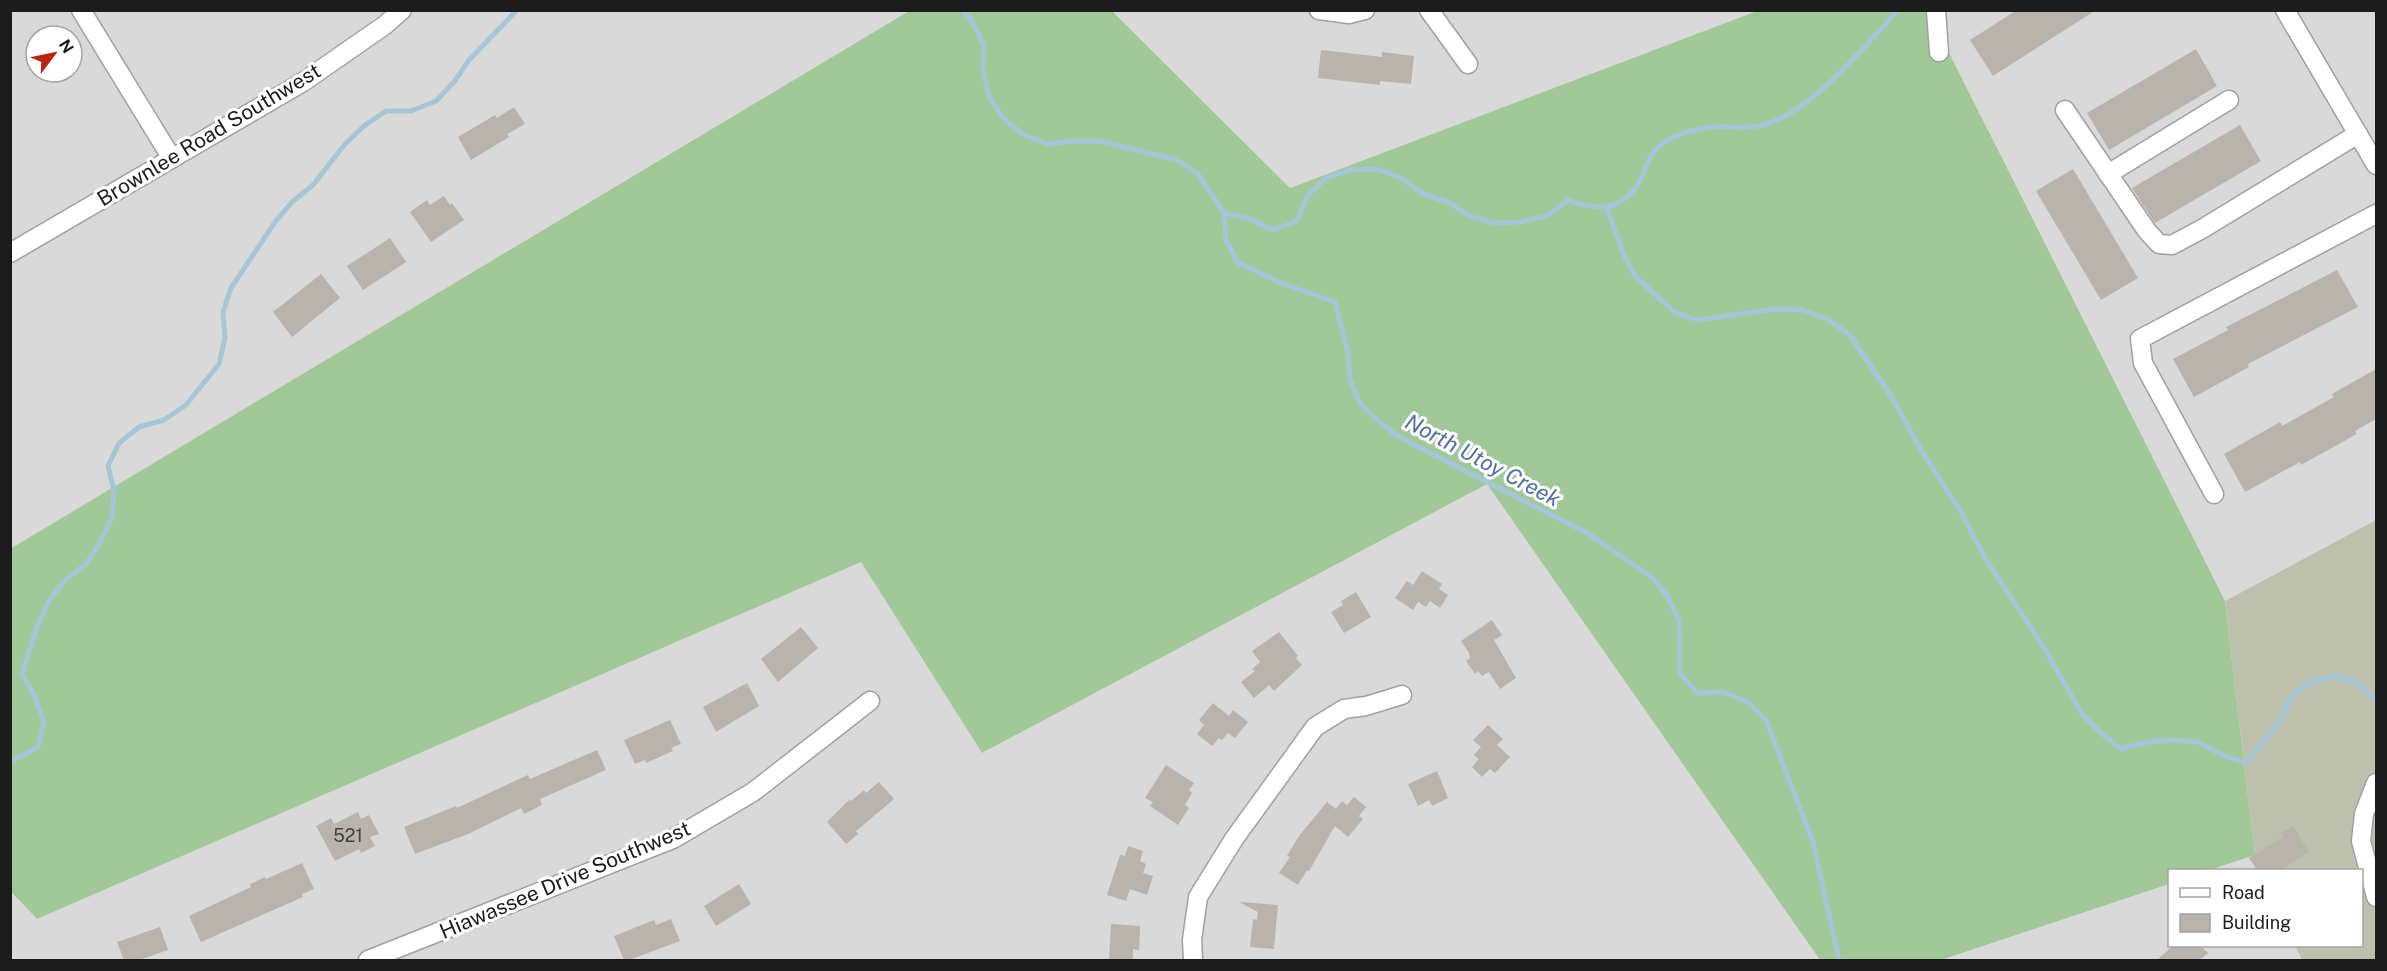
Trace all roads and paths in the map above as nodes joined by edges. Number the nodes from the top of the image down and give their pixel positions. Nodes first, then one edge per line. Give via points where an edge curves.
1 (81, 10) edge
2 (402, 10) edge
3 (1320, 10) edge
4 (1365, 10) edge
5 (1429, 10) edge
6 (1936, 10) edge
7 (2285, 10) edge
8 (1939, 52) dead end
9 (1468, 64) dead end
10 (2229, 100) dead end
11 (2065, 110) dead end
12 (2358, 134) junction
13 (171, 157) junction
14 (2376, 165) edge
15 (2108, 174) junction
16 (2376, 214) edge
17 (10, 253) edge
18 (2214, 494) dead end
19 (1402, 695) dead end
20 (870, 701) dead end
21 (2376, 783) edge
22 (2376, 897) edge
23 (368, 960) edge
24 (1193, 960) edge

1 - 13 street
2 - 13 street, Brownlee Road Southwest via 303,82
3 - 4 street via 1349,14
5 - 9 street
6 - 8 street
7 - 12 street
10 - 15 street
11 - 15 street
12 - 14 street
12 - 15 street via 2172,245 2159,244
13 - 17 street, Brownlee Road Southwest
16 - 18 street via 2140,339 2143,363
19 - 24 street via 1344,709 1315,727 1234,839 1198,897
20 - 23 street, Hiawassee Drive Southwest via 753,792 673,839
21 - 22 street via 2364,814 2361,842

